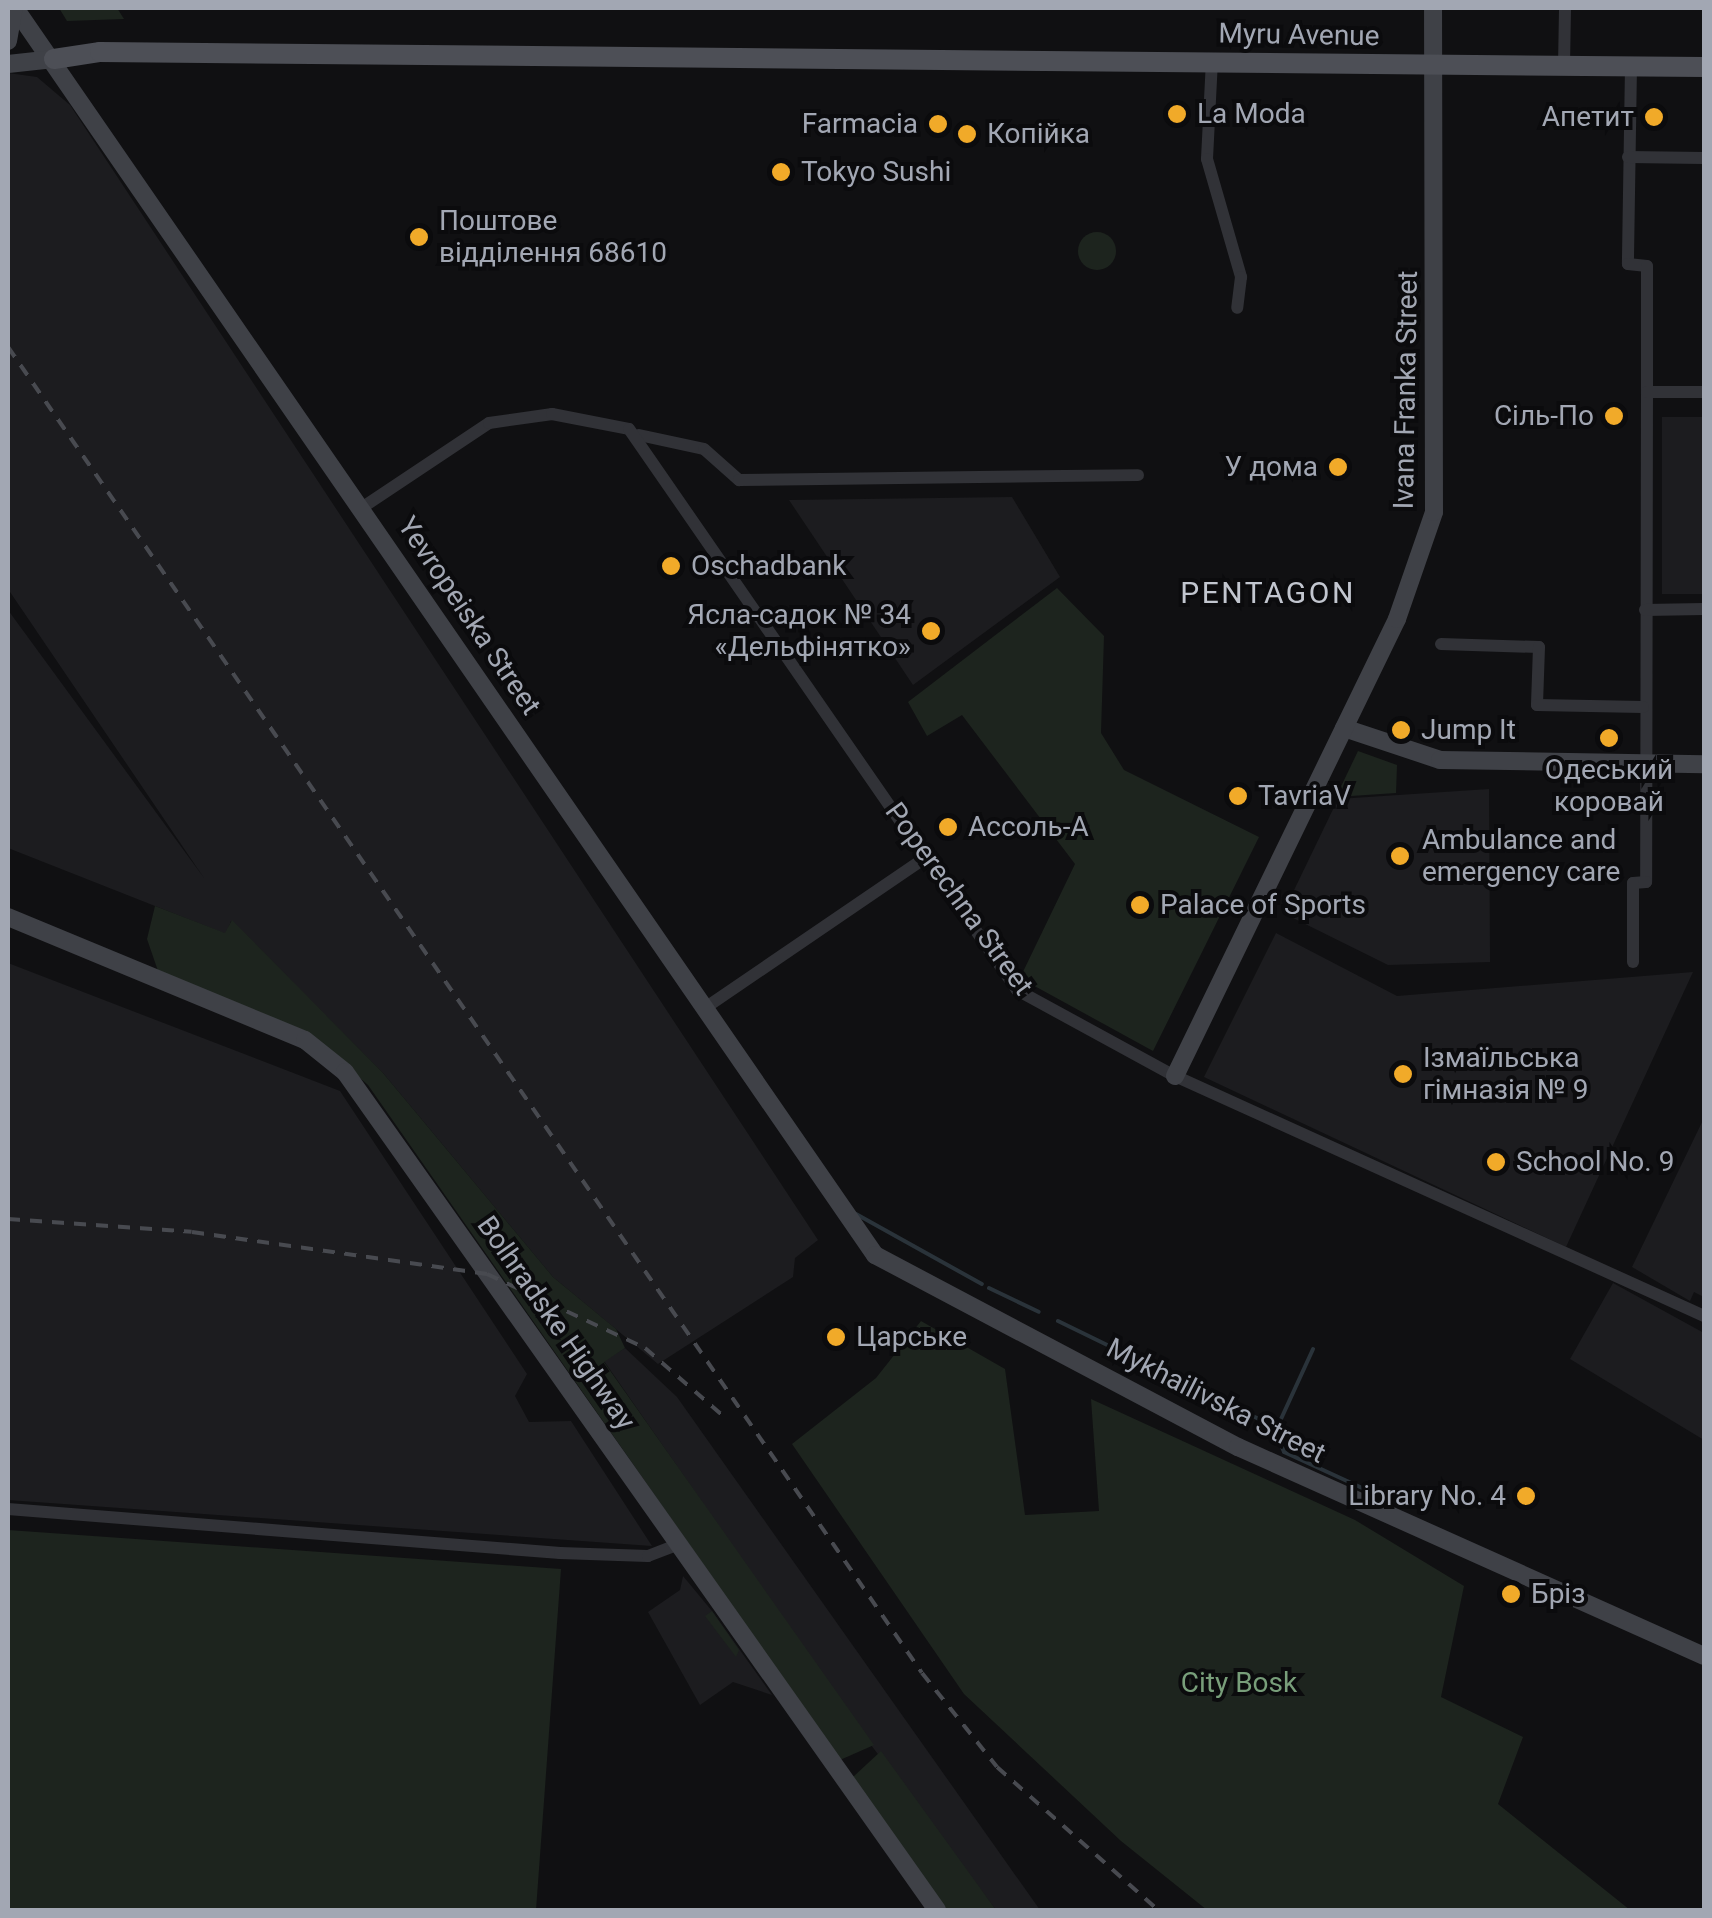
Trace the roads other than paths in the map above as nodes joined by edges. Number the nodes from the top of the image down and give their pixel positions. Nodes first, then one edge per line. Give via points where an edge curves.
1 (14, 8) edge
2 (1433, 8) edge
3 (1566, 8) edge
4 (8, 41) edge
5 (54, 60) junction
6 (1212, 60) junction
7 (8, 64) edge
8 (1434, 65) junction
9 (1564, 66) junction
10 (1630, 66) junction
11 (1704, 67) edge
12 (1628, 157) junction
13 (1704, 158) edge
14 (1238, 308) dead end
15 (1647, 392) junction
16 (1704, 392) edge
17 (638, 435) junction
18 (1138, 475) dead end
19 (362, 507) junction
20 (1704, 609) edge
21 (1644, 610) junction
22 (1441, 644) dead end
23 (1643, 707) junction
24 (1344, 728) junction
25 (1642, 764) junction
26 (1704, 764) edge
27 (926, 858) junction
28 (8, 917) edge
29 (1632, 962) dead end
30 (705, 1008) junction
31 (1174, 1076) junction
32 (874, 1255) joint
33 (1704, 1316) edge
34 (8, 1510) edge
35 (680, 1544) junction
36 (1704, 1656) edge
37 (937, 1910) edge

1 - 4 main road
1 - 5 main road, Yevropeiska Street
2 - 8 main road, Ivana Franka Street
3 - 9 street
5 - 6 main road, Myru Avenue via 112,52
5 - 7 main road
5 - 19 main road, Yevropeiska Street
6 - 8 main road, Myru Avenue
6 - 14 street via 1207,159 1241,277
8 - 9 main road, Myru Avenue
8 - 24 main road, Ivana Franka Street via 1437,496 1397,619
9 - 10 main road, Myru Avenue
10 - 11 main road, Myru Avenue
10 - 12 street
12 - 13 street
12 - 15 street via 1628,264 1647,266
15 - 16 street
15 - 21 street
17 - 18 street via 704,449 739,480
17 - 19 street via 552,414 490,423
17 - 27 street, Poperechna Street
19 - 30 main road, Yevropeiska Street
20 - 21 street
21 - 23 street
22 - 23 street via 1539,648 1537,706
23 - 25 street
24 - 25 main road via 1440,760
24 - 31 main road, Ivana Franka Street
25 - 26 main road
25 - 29 street via 1646,882 1633,883
27 - 30 street
27 - 31 street, Poperechna Street via 1017,990
28 - 35 main road, Bolhradske Highway via 234,1007 334,1062
30 - 32 main road, Yevropeiska Street
31 - 33 street, Poperechna Street
32 - 36 main road, Mykhailivska Street via 1238,1448
34 - 35 street via 560,1552 648,1556
35 - 37 main road, Bolhradske Highway

